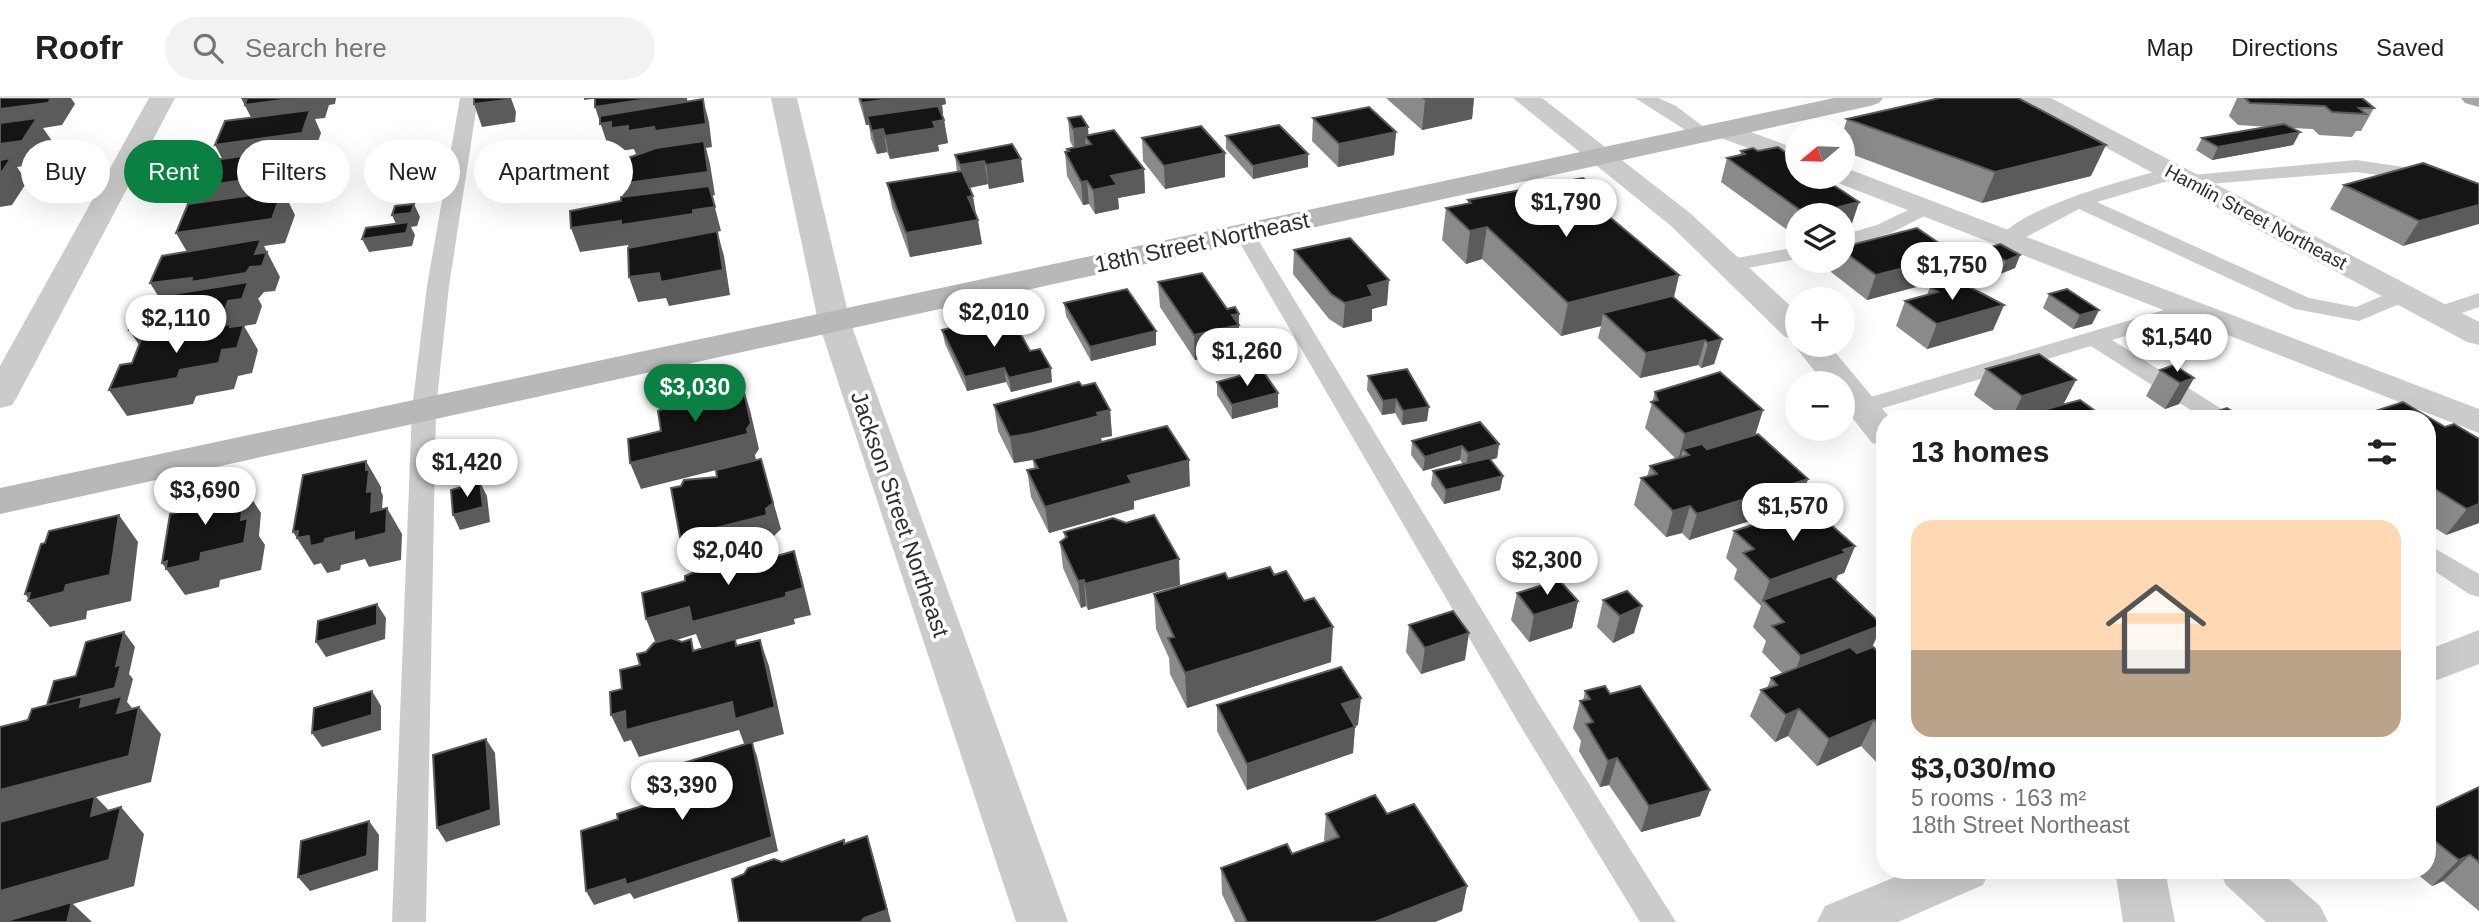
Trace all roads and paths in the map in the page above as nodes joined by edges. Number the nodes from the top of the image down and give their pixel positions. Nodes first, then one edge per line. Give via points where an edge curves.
1 (162, 98) edge
2 (469, 98) edge
3 (784, 98) edge
4 (1644, 98) edge
5 (1870, 98) edge
6 (2032, 98) edge
7 (1540, 101) edge
8 (1714, 132) junction
9 (1785, 154) edge
10 (1602, 156) junction
11 (2179, 176) junction
12 (1855, 180) edge
13 (2479, 197) edge
14 (2080, 202) junction
15 (1927, 207) junction
16 (1244, 233) junction
17 (1855, 237) edge
18 (2008, 239) junction
19 (1785, 255) edge
20 (1731, 265) junction
21 (2403, 294) junction
22 (2479, 300) edge
23 (2192, 309) junction
24 (2439, 314) junction
25 (1785, 318) edge
26 (834, 321) junction
27 (2479, 335) edge
28 (2094, 338) junction
29 (1821, 357) edge
30 (0, 397) edge
31 (1864, 407) junction
32 (424, 410) junction
33 (2206, 410) edge
34 (2479, 422) edge
35 (1876, 423) edge
36 (0, 501) edge
37 (2436, 559) edge
38 (2479, 587) edge
39 (2479, 646) edge
40 (2436, 664) edge
41 (1944, 879) edge
42 (2141, 879) edge
43 (2254, 879) edge
44 (409, 922) edge
45 (1042, 922) edge
46 (1659, 922) edge
47 (1843, 922) edge
48 (2148, 922) edge
49 (2302, 922) edge

1 - 30 street
2 - 32 lane via 438,286
3 - 26 street, Jackson Street Northeast
4 - 8 lane
5 - 8 main road, 18th Street Northeast
6 - 11 street, Hamlin Street Northeast
7 - 10 street
8 - 9 street
8 - 10 main road, 18th Street Northeast
10 - 16 main road, 18th Street Northeast
10 - 20 street
11 - 13 lane via 2356,166 2404,173
11 - 14 lane
11 - 21 street, Hamlin Street Northeast
12 - 15 street
14 - 18 lane via 2029,224
14 - 21 lane via 2303,304 2359,314
15 - 17 lane
15 - 18 street
16 - 26 main road, 18th Street Northeast
16 - 46 lane via 1529,714
18 - 23 street
19 - 20 lane
20 - 25 street
21 - 24 street, Hamlin Street Northeast
22 - 24 lane
23 - 28 lane
23 - 34 street
24 - 27 street, Hamlin Street Northeast
26 - 32 main road, 18th Street Northeast
26 - 45 street, Jackson Street Northeast
28 - 31 lane
28 - 33 lane
29 - 31 street
31 - 35 street
32 - 36 main road, 18th Street Northeast
32 - 44 lane
37 - 38 lane
39 - 40 street
41 - 47 street
42 - 48 street
43 - 49 street

